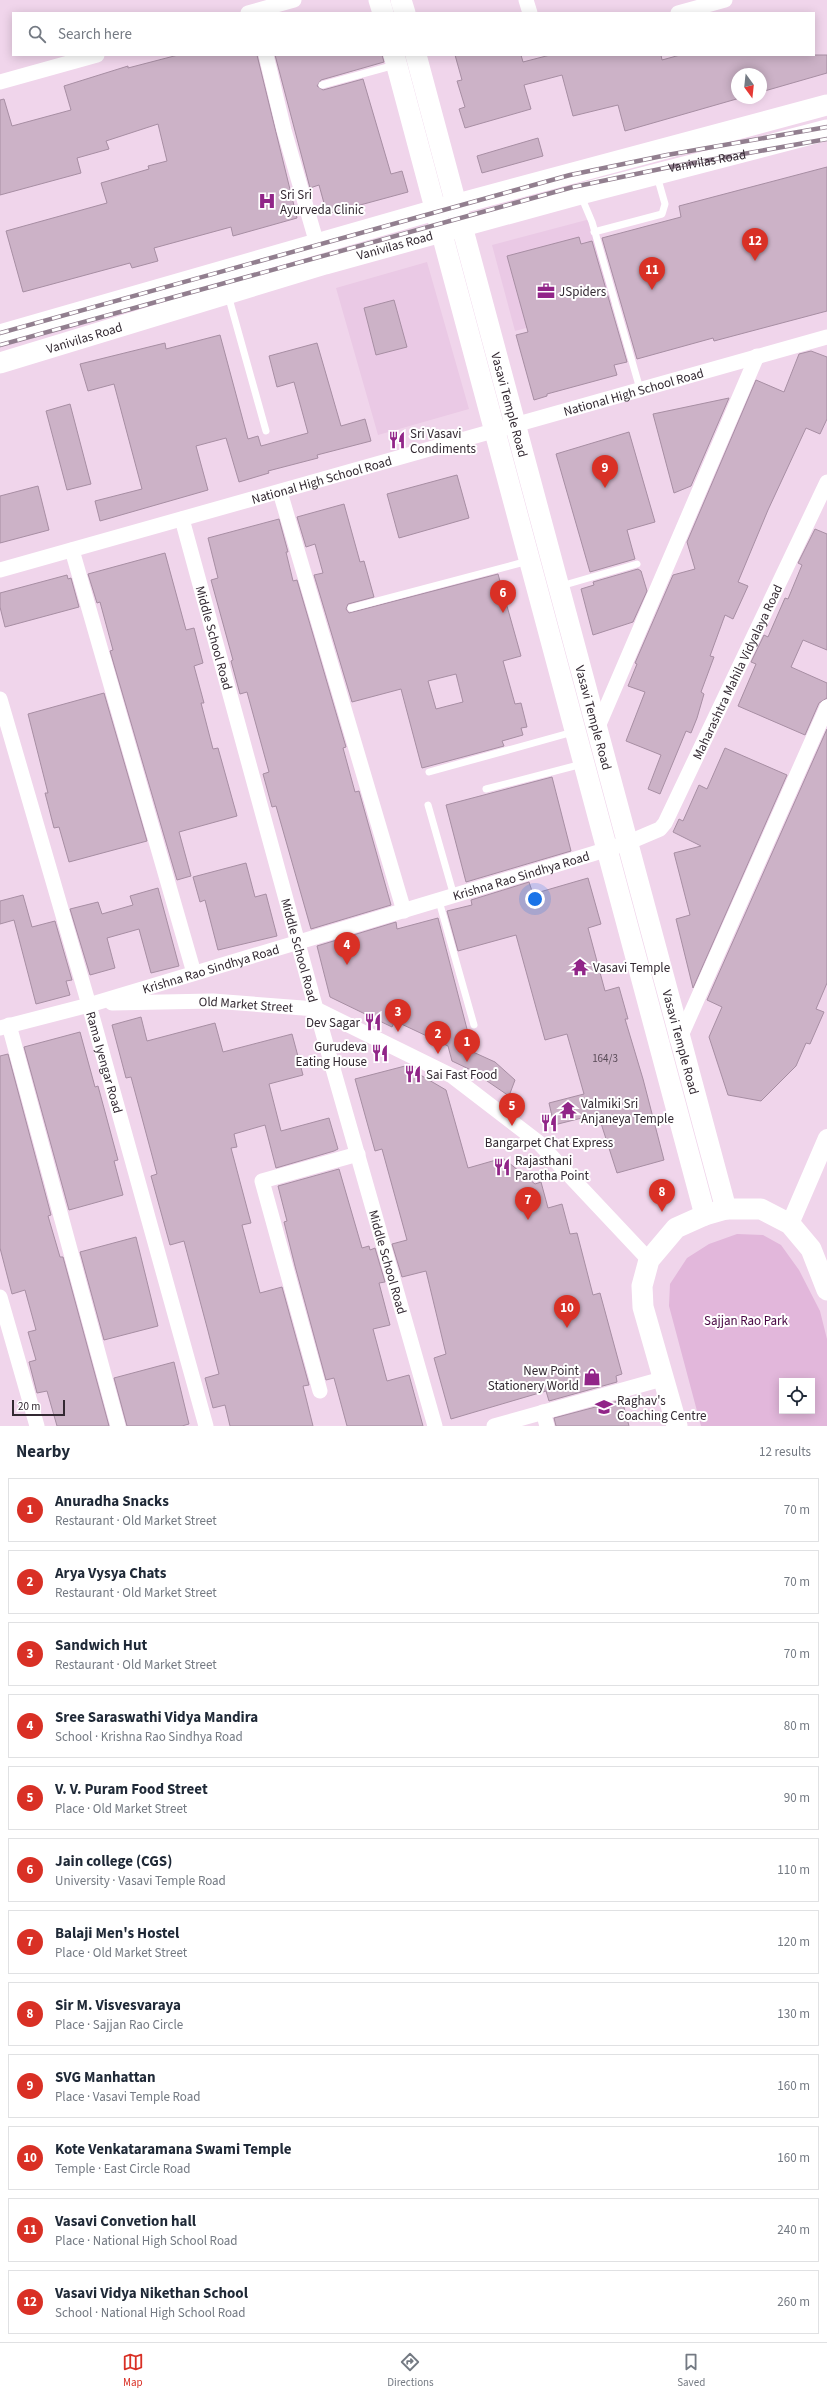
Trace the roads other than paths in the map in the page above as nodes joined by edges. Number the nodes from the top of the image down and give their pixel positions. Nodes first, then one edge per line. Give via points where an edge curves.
1 (294, 0) edge
2 (379, 0) edge
3 (401, 0) edge
4 (526, 0) edge
5 (724, 0) edge
6 (252, 9) edge
7 (383, 12) edge
8 (404, 12) edge
9 (530, 12) edge
10 (682, 12) edge
11 (93, 56) edge
12 (266, 56) edge
13 (416, 56) edge
14 (395, 60) edge
15 (0, 82) edge
16 (322, 85) dead end
17 (827, 92) edge
18 (827, 105) edge
19 (775, 119) junction
20 (827, 130) edge
21 (792, 138) junction
22 (827, 141) edge
23 (656, 173) junction
24 (580, 194) junction
25 (456, 204) junction
26 (435, 210) junction
27 (462, 227) junction
28 (441, 232) junction
29 (594, 232) junction
30 (317, 244) junction
31 (228, 294) junction
32 (0, 335) edge
33 (827, 337) edge
34 (757, 356) junction
35 (0, 363) edge
36 (640, 389) junction
37 (515, 424) junction
38 (495, 430) junction
39 (266, 431) dead end
40 (827, 482) edge
41 (280, 492) junction
42 (182, 520) junction
43 (72, 550) junction
44 (530, 561) junction
45 (637, 564) dead end
46 (0, 570) edge
47 (559, 587) junction
48 (351, 608) dead end
49 (565, 609) junction
50 (544, 616) junction
51 (0, 699) edge
52 (827, 707) edge
53 (597, 729) junction
54 (576, 732) junction
55 (584, 763) junction
56 (429, 772) dead end
57 (486, 790) dead end
58 (428, 805) dead end
59 (627, 843) junction
60 (607, 850) junction
61 (454, 896) junction
62 (439, 900) junction
63 (404, 911) junction
64 (298, 942) junction
65 (194, 973) junction
66 (89, 1005) junction
67 (316, 1009) junction
68 (474, 1025) dead end
69 (4, 1026) edge
70 (680, 1038) junction
71 (659, 1043) junction
72 (827, 1138) edge
73 (358, 1154) junction
74 (726, 1209) junction
75 (705, 1214) junction
76 (790, 1224) junction
77 (649, 1260) junction
78 (827, 1290) edge
79 (0, 1297) edge
80 (662, 1379) junction
81 (320, 1391) dead end
82 (545, 1419) edge
83 (36, 1426) edge
84 (118, 1426) edge
85 (206, 1426) edge
86 (435, 1426) edge
87 (494, 1426) edge
88 (677, 1426) edge

1 - 6 street
2 - 7 main road
3 - 8 main road
4 - 9 street
5 - 10 street
11 - 15 street
12 - 30 street via 284,130
13 - 25 main road, Vasavi Temple Road
14 - 16 lane
14 - 26 main road, Vasavi Temple Road
17 - 19 main road via 811,97
18 - 19 main road, Vanivilas Road
19 - 25 main road, Vanivilas Road
20 - 21 main road, Vanivilas Road
21 - 22 main road
21 - 23 main road, Vanivilas Road
23 - 24 main road, Vanivilas Road
23 - 29 lane via 665,204 662,214
24 - 27 main road, Vanivilas Road
24 - 29 lane
25 - 26 main road, Vanivilas Road
25 - 27 main road, Vasavi Temple Road
26 - 28 main road, Vasavi Temple Road
26 - 30 main road, Vanivilas Road
27 - 28 main road, Vanivilas Road
27 - 37 main road, Vasavi Temple Road
28 - 31 main road, Vanivilas Road
28 - 38 main road, Vasavi Temple Road
29 - 36 lane
30 - 32 main road, Vanivilas Road
31 - 35 main road, Vanivilas Road
31 - 39 lane
33 - 34 street, National High School Road
34 - 36 street, National High School Road
34 - 53 street
36 - 37 street, National High School Road
37 - 38 street, National High School Road
37 - 47 main road, Vasavi Temple Road
38 - 41 street, National High School Road
38 - 44 main road, Vasavi Temple Road
40 - 59 street, Maharashtra Mahila Vidyalaya Road via 665,823 660,829
41 - 42 street, National High School Road
41 - 63 street
42 - 43 street, National High School Road
42 - 64 street, Middle School Road
43 - 46 street, National High School Road
43 - 65 street
44 - 48 lane
44 - 50 main road, Vasavi Temple Road
45 - 47 lane
47 - 49 main road, Vasavi Temple Road
49 - 50 main road
49 - 53 main road, Vasavi Temple Road
50 - 54 main road, Vasavi Temple Road
51 - 66 street, Rama Iyengar Road
52 - 70 street
53 - 59 main road, Vasavi Temple Road
54 - 55 main road, Vasavi Temple Road
54 - 56 lane
55 - 57 lane
55 - 60 main road, Vasavi Temple Road
58 - 61 lane
59 - 60 street, Krishna Rao Sindhya Road
59 - 70 main road, Vasavi Temple Road
60 - 61 street, Krishna Rao Sindhya Road
60 - 71 main road, Vasavi Temple Road
61 - 62 street, Krishna Rao Sindhya Road
62 - 63 street, Krishna Rao Sindhya Road
62 - 68 lane
63 - 64 street, Krishna Rao Sindhya Road
64 - 65 street, Krishna Rao Sindhya Road
64 - 67 street, Middle School Road
65 - 66 street, Krishna Rao Sindhya Road
66 - 67 street, Old Market Street via 212,1001
66 - 69 street, Krishna Rao Sindhya Road
66 - 85 street, Rama Iyengar Road
67 - 73 street, Middle School Road
67 - 77 street, Old Market Street via 452,1076 538,1142
69 - 84 street
70 - 71 street
70 - 74 main road, Vasavi Temple Road
71 - 75 main road, Vasavi Temple Road
72 - 76 street
73 - 81 street via 262,1181
73 - 86 street, Middle School Road
74 - 75 main road
74 - 76 main road via 761,1209
75 - 77 main road via 676,1228
76 - 78 main road via 811,1249
77 - 80 main road via 642,1286 643,1307
79 - 83 street
80 - 82 street
80 - 88 main road
82 - 87 street

